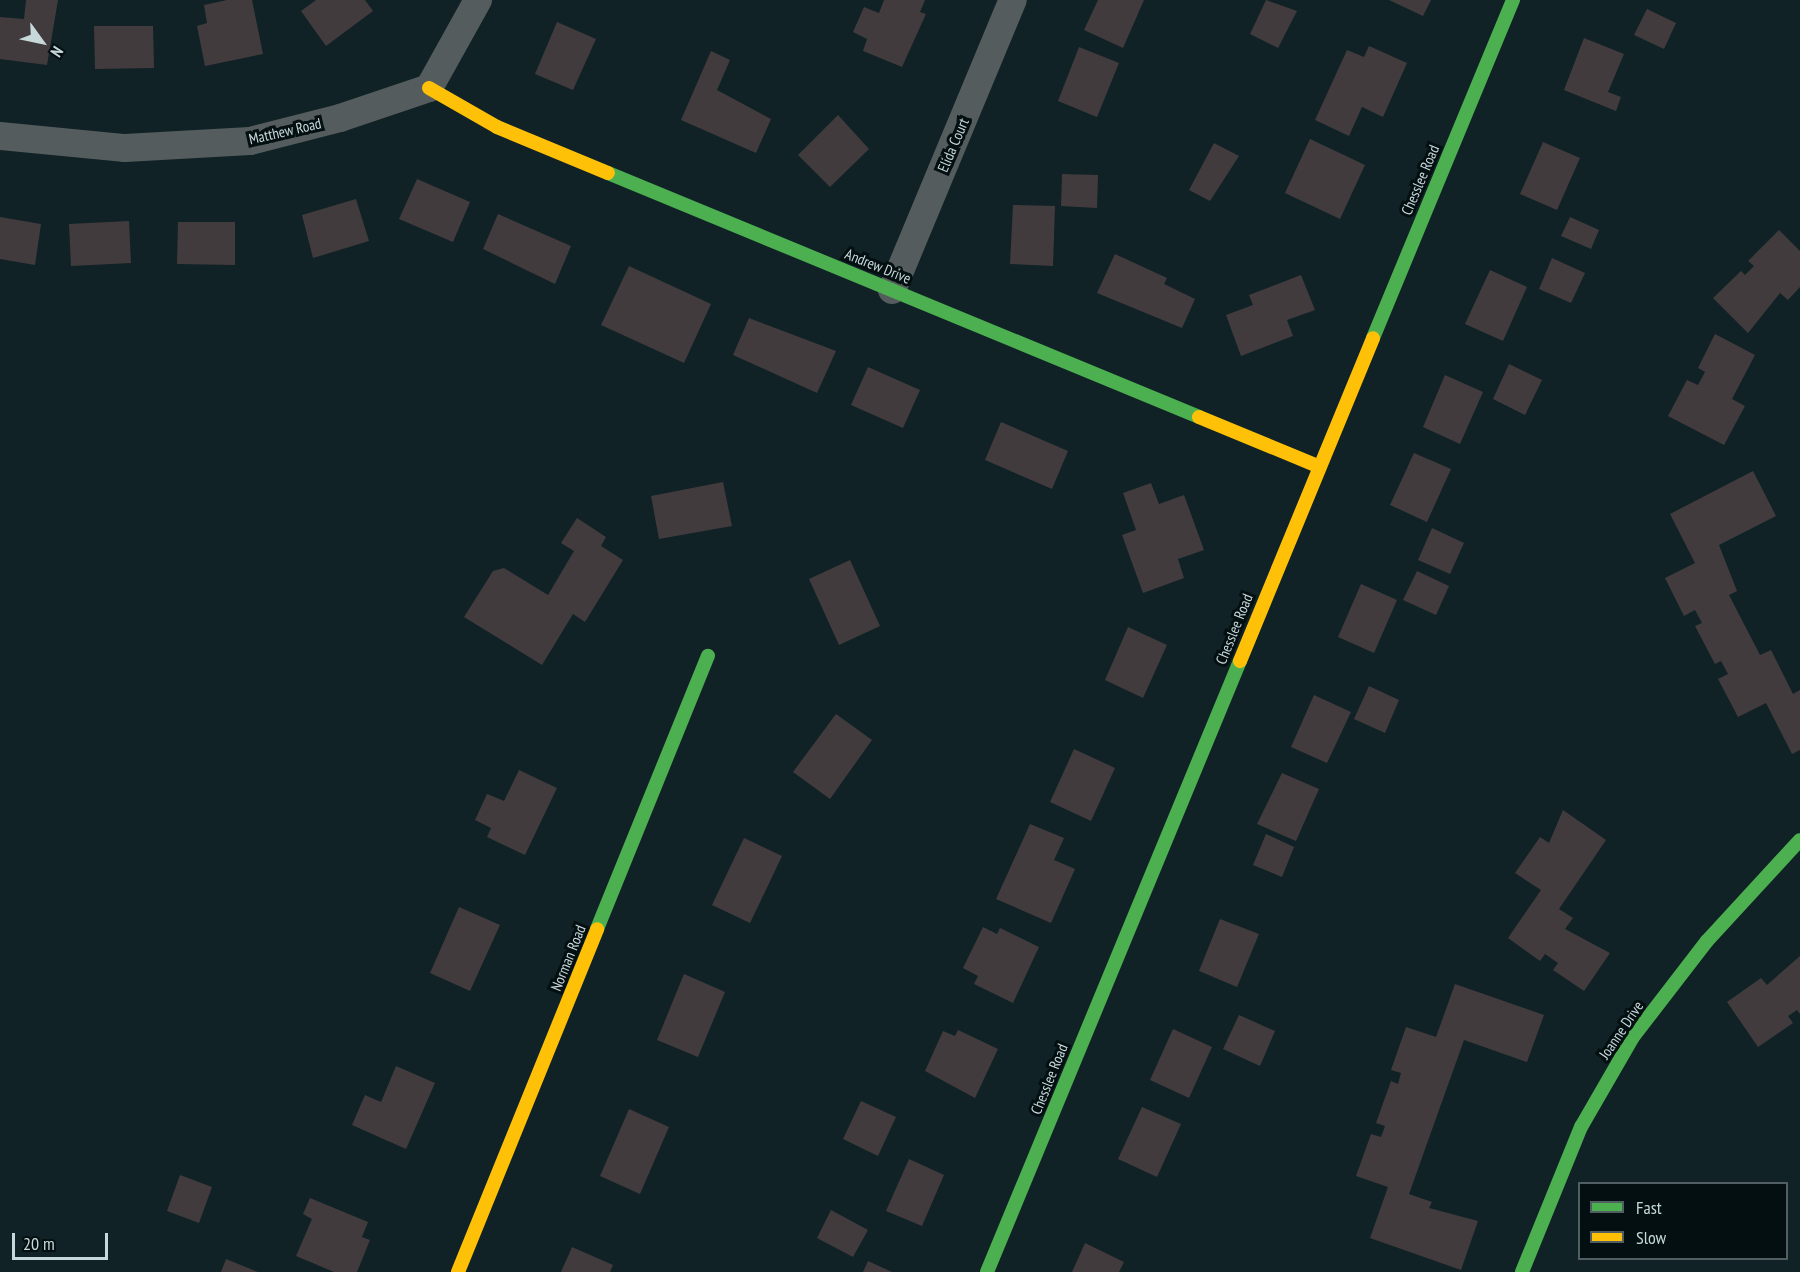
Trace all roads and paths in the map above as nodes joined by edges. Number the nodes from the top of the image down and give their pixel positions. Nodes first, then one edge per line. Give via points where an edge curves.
1 (478, 0) edge
2 (1013, 0) edge
3 (1513, 0) edge
4 (429, 88) junction
5 (0, 136) edge
6 (892, 290) junction
7 (1318, 466) junction
8 (708, 656) dead end
9 (1800, 840) edge
10 (458, 1272) edge
11 (987, 1272) edge
12 (1522, 1272) edge

1 - 4 street
2 - 6 street, Elida Court
3 - 7 street, Chesslee Road
4 - 5 street, Matthew Road via 250,141 125,148
4 - 6 street, Andrew Drive via 497,127
6 - 7 street, Andrew Drive
7 - 11 street, Chesslee Road
8 - 10 street, Norman Road
9 - 12 street, Joanne Drive via 1707,941 1633,1036 1581,1127

